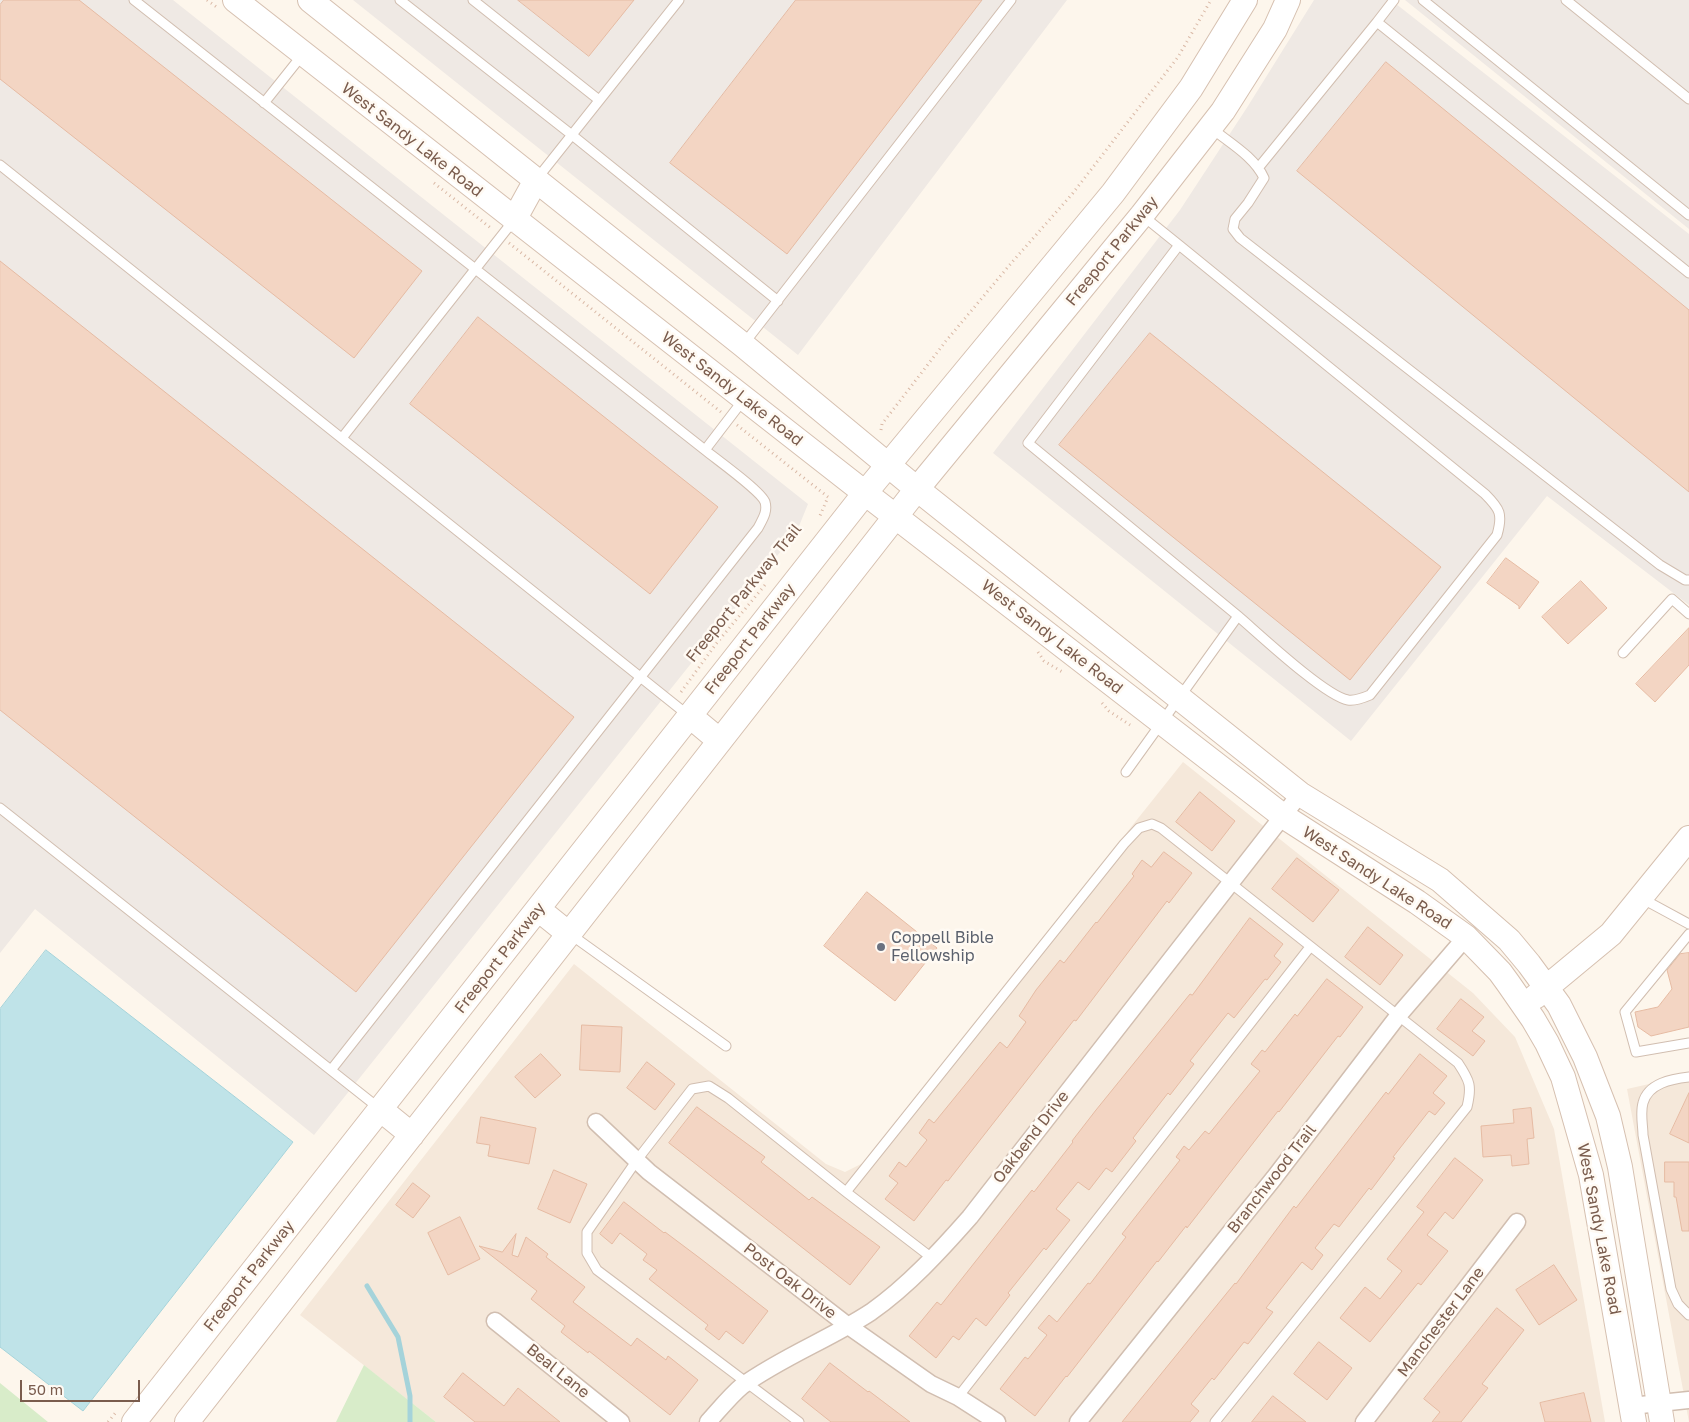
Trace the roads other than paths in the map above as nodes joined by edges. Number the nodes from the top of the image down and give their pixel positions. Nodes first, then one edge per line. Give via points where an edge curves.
1 (134, 0) edge
2 (310, 0) edge
3 (400, 0) edge
4 (473, 0) edge
5 (679, 0) edge
6 (1011, 0) edge
7 (1245, 0) edge
8 (1288, 0) edge
9 (1394, 0) edge
10 (1423, 0) edge
11 (1566, 0) edge
12 (229, 6) edge
13 (1376, 22) junction
14 (303, 54) junction
15 (599, 100) junction
16 (1689, 100) edge
17 (264, 103) junction
18 (1210, 127) junction
19 (572, 134) junction
20 (0, 165) edge
21 (1259, 168) junction
22 (536, 180) junction
23 (1113, 193) junction
24 (1142, 215) junction
25 (1689, 215) edge
26 (508, 228) junction
27 (1179, 245) junction
28 (476, 269) junction
29 (1689, 273) edge
30 (778, 301) junction
31 (743, 345) junction
32 (744, 398) junction
33 (342, 438) junction
34 (705, 450) junction
35 (888, 465) junction
36 (917, 489) junction
37 (865, 493) junction
38 (896, 517) junction
39 (1689, 580) edge
40 (1689, 614) edge
41 (1238, 616) junction
42 (1623, 652) dead end
43 (642, 676) junction
44 (1179, 697) junction
45 (682, 709) junction
46 (1161, 722) junction
47 (720, 741) junction
48 (1126, 772) dead end
49 (1300, 794) junction
50 (0, 808) edge
51 (1283, 816) junction
52 (1689, 838) edge
53 (1231, 883) junction
54 (1641, 898) junction
55 (538, 909) junction
56 (1689, 924) edge
57 (570, 934) junction
58 (1689, 934) edge
59 (1466, 937) junction
60 (1310, 947) junction
61 (1547, 988) junction
62 (1524, 1006) junction
63 (1398, 1016) junction
64 (1689, 1044) edge
65 (726, 1046) dead end
66 (331, 1070) junction
67 (1689, 1077) edge
68 (380, 1110) junction
69 (596, 1122) dead end
70 (412, 1135) junction
71 (637, 1160) junction
72 (846, 1192) junction
73 (1517, 1222) dead end
74 (932, 1258) junction
75 (1689, 1315) edge
76 (495, 1321) dead end
77 (847, 1325) junction
78 (748, 1383) junction
79 (958, 1396) junction
80 (1689, 1400) edge
81 (1660, 1413) edge
82 (1633, 1414) edge
83 (134, 1422) edge
84 (188, 1422) edge
85 (621, 1422) edge
86 (708, 1422) edge
87 (799, 1422) edge
88 (997, 1422) edge
89 (1078, 1422) edge
90 (1215, 1422) edge
91 (1364, 1422) edge

1 - 17 lane
2 - 22 main road, West Sandy Lake Road
3 - 19 lane
4 - 15 lane
5 - 15 lane
6 - 30 lane
7 - 23 main road via 1192,88
8 - 18 main road, Freeport Parkway via 1275,29
9 - 13 lane
10 - 25 lane
11 - 16 lane
12 - 14 main road, West Sandy Lake Road
13 - 21 lane
13 - 29 lane
14 - 17 lane
14 - 26 main road, West Sandy Lake Road
15 - 19 lane
17 - 28 lane
18 - 21 lane
18 - 24 main road, Freeport Parkway
19 - 22 lane
19 - 30 lane
20 - 33 lane
21 - 39 lane via 1264,178 1235,219 1233,229 1240,238 1660,565
22 - 26 main road
22 - 31 main road, West Sandy Lake Road
23 - 24 main road
23 - 35 main road
24 - 27 lane
24 - 36 main road, Freeport Parkway
26 - 28 lane
26 - 32 main road, West Sandy Lake Road
27 - 41 lane via 1028,443
27 - 41 lane via 1485,494 1497,506 1501,520 1497,535 1370,695 1361,699 1347,700 1325,690
28 - 33 lane
28 - 34 lane
30 - 31 lane
31 - 35 main road, West Sandy Lake Road
32 - 34 lane
32 - 37 main road, West Sandy Lake Road
33 - 43 lane
34 - 43 lane via 755,490 765,501 766,513 758,528
35 - 36 main road, West Sandy Lake Road
35 - 37 main road, Freeport Parkway
36 - 38 main road, Freeport Parkway
36 - 44 main road, West Sandy Lake Road
37 - 38 main road, West Sandy Lake Road
37 - 45 main road, Freeport Parkway
38 - 46 main road, West Sandy Lake Road
38 - 47 main road
40 - 42 lane via 1672,600
41 - 44 lane
43 - 45 lane
43 - 66 lane
44 - 46 lane
44 - 49 main road, West Sandy Lake Road
45 - 47 main road
45 - 55 main road, Freeport Parkway
46 - 48 lane
46 - 51 main road, West Sandy Lake Road
47 - 57 main road
49 - 51 street, Oakbend Drive
49 - 61 main road, West Sandy Lake Road via 1440,880 1509,940
50 - 66 lane
51 - 53 street, Oakbend Drive
51 - 59 main road, West Sandy Lake Road
52 - 54 main road
53 - 60 lane
53 - 72 lane via 1161,828 1152,824 1139,828
53 - 74 street, Oakbend Drive via 970,1217
54 - 56 lane
54 - 61 main road via 1611,934
55 - 57 main road
55 - 68 main road, Freeport Parkway
57 - 65 lane
57 - 70 main road
58 - 64 lane via 1625,1012 1636,1052
59 - 62 main road, West Sandy Lake Road via 1500,972
59 - 63 street, Branchwood Trail
60 - 63 lane
60 - 79 lane
61 - 62 main road
61 - 81 main road, West Sandy Lake Road via 1585,1057 1608,1116 1620,1167
62 - 82 main road, West Sandy Lake Road via 1563,1077 1580,1132 1591,1175
63 - 89 street, Branchwood Trail via 1274,1178
63 - 90 lane via 1458,1063 1469,1079 1471,1092 1466,1107
66 - 68 lane
67 - 75 lane via 1660,1084 1642,1103 1643,1135 1671,1289 1678,1304
68 - 70 main road
68 - 83 main road, Freeport Parkway
69 - 71 street, Post Oak Drive
70 - 84 main road
71 - 72 lane via 692,1089 709,1086
71 - 77 street, Post Oak Drive
71 - 78 lane via 587,1232 587,1253 597,1270
72 - 74 lane
73 - 91 street, Manchester Lane
74 - 77 street, Oakbend Drive via 904,1286 871,1312
76 - 85 street, Beal Lane
77 - 78 street, Oakbend Drive
77 - 79 street, Post Oak Drive via 931,1384
78 - 86 street, Oakbend Drive
78 - 87 lane
79 - 88 street, Post Oak Drive
80 - 81 street
81 - 82 street

